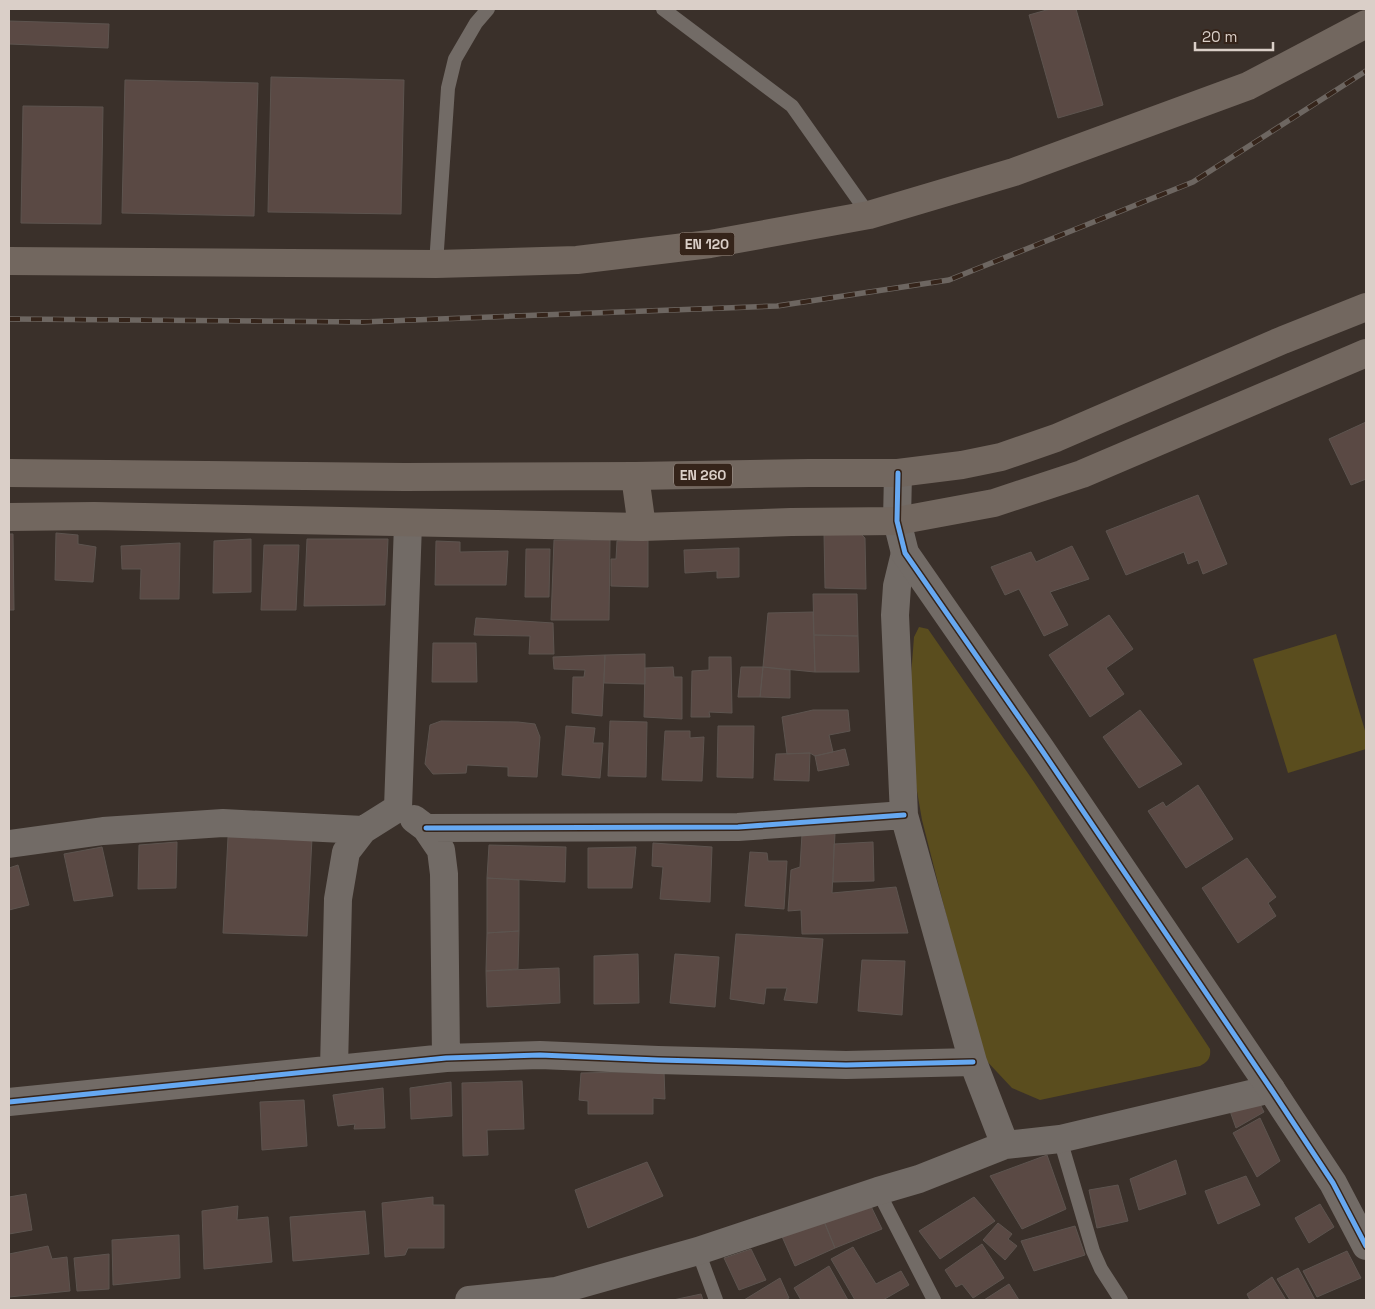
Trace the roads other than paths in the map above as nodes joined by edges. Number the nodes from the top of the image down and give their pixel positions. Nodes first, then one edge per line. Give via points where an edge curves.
1 (488, 9) edge
2 (663, 9) edge
3 (1366, 24) edge
4 (869, 215) junction
5 (9, 260) edge
6 (436, 264) junction
7 (1366, 307) edge
8 (1366, 354) edge
9 (9, 473) edge
10 (94, 473) junction
11 (898, 473) junction
12 (635, 476) junction
13 (94, 516) junction
14 (9, 517) edge
15 (897, 521) junction
16 (408, 524) junction
17 (642, 527) junction
18 (905, 554) junction
19 (398, 808) junction
20 (904, 815) junction
21 (426, 828) junction
22 (363, 830) junction
23 (9, 844) edge
24 (446, 1058) junction
25 (973, 1062) junction
26 (334, 1068) junction
27 (1271, 1089) junction
28 (9, 1102) edge
29 (1060, 1139) junction
30 (1005, 1145) junction
31 (878, 1191) junction
32 (1366, 1246) edge
33 (698, 1251) junction
34 (469, 1300) edge
35 (716, 1300) edge
36 (934, 1300) edge
37 (1121, 1300) edge

1 - 6 lane via 476,22 455,59 448,88
2 - 4 lane via 792,106
3 - 4 main road, EN 120 via 1248,86 1014,172
4 - 6 main road, EN 120 via 710,244 577,260
5 - 6 main road, EN 120
7 - 11 main road, EN 260 via 1020,451 962,465
8 - 15 main road via 1082,474 994,503
9 - 10 main road, EN 260
10 - 12 main road, EN 260 via 405,478
10 - 13 main road
11 - 12 main road, EN 260
11 - 15 street
12 - 17 main road
13 - 14 main road
13 - 16 main road
15 - 17 main road
15 - 18 street
16 - 17 main road
16 - 19 street
18 - 20 street via 897,586 895,615
18 - 27 street
19 - 21 street
19 - 22 street
20 - 21 street via 738,826
20 - 25 street
21 - 24 street via 441,850 444,874
22 - 23 street via 223,823 102,831
22 - 26 street via 346,852 338,899
24 - 25 street via 540,1055 846,1065
24 - 26 street
25 - 30 street
26 - 28 street
27 - 29 street
27 - 32 street via 1333,1183
29 - 30 street
29 - 37 lane via 1093,1251
30 - 31 street via 919,1179
31 - 33 street
31 - 36 lane
33 - 34 street via 556,1291
33 - 35 lane

